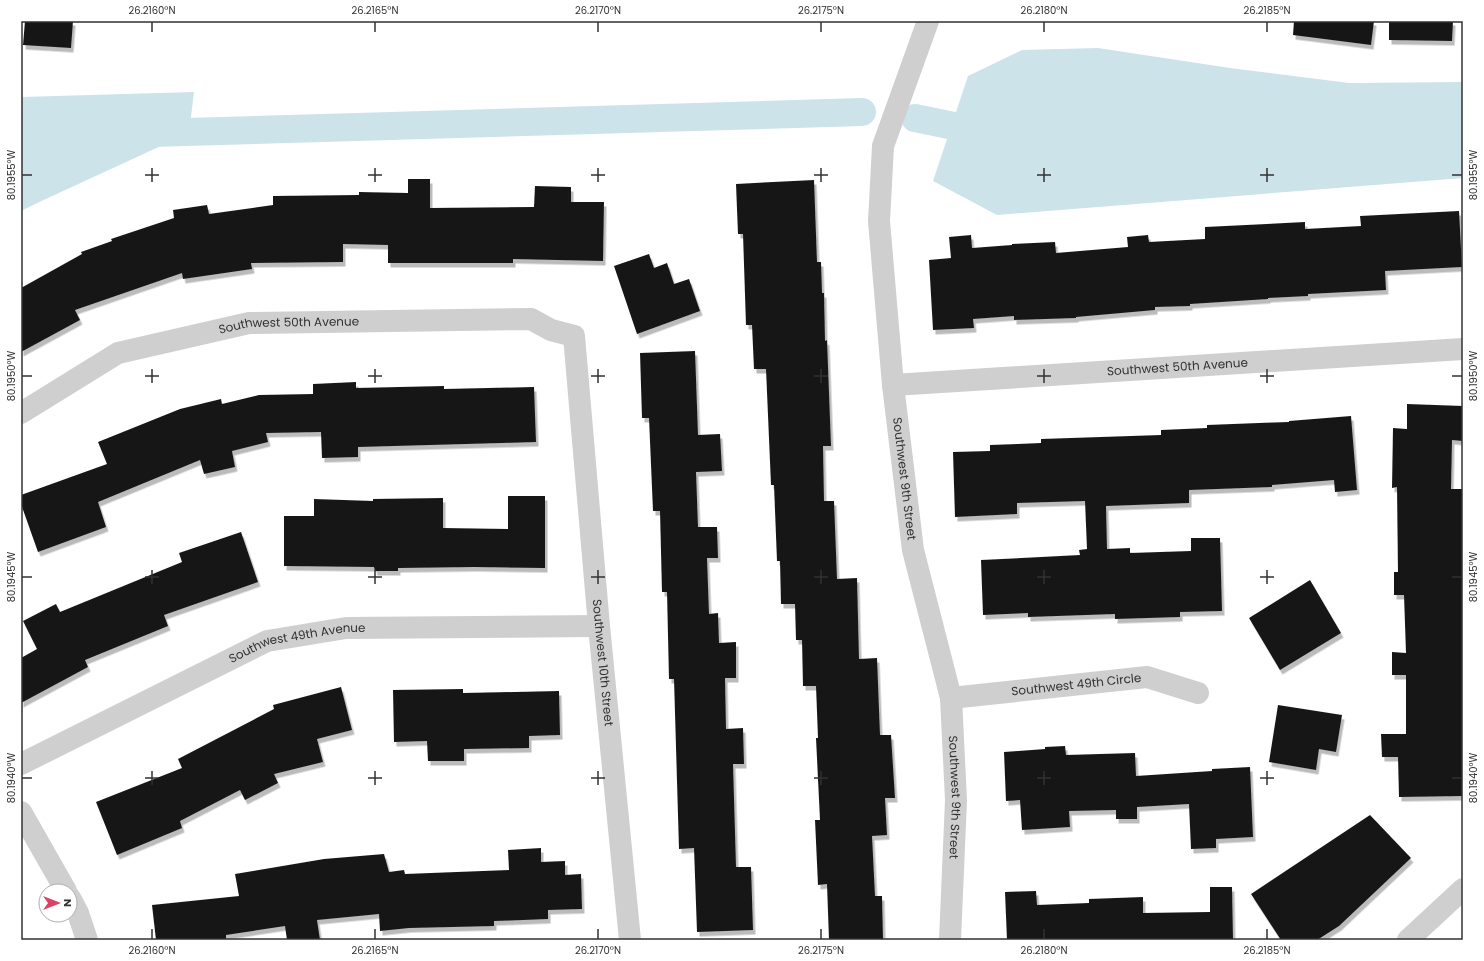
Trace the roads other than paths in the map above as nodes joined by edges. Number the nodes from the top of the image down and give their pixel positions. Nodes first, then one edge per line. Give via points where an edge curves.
1 (928, 21) edge
2 (574, 336) joint
3 (1463, 349) edge
4 (893, 385) junction
5 (21, 413) edge
6 (599, 626) junction
7 (1198, 693) dead end
8 (951, 698) junction
9 (21, 764) edge
10 (21, 812) edge
11 (61, 883) edge
12 (1463, 889) edge
13 (78, 913) edge
14 (86, 940) edge
15 (630, 940) edge
16 (950, 940) edge
17 (1408, 940) edge

1 - 4 street, Southwest 9th Street via 883,146 879,220
2 - 5 street, Southwest 50th Avenue via 551,330 531,319 249,323 118,352
2 - 6 street, Southwest 10th Street
3 - 4 street, Southwest 50th Avenue
4 - 8 street, Southwest 9th Street via 913,550
6 - 9 street, Southwest 49th Avenue via 346,628 267,641
6 - 15 street, Southwest 10th Street
7 - 8 street, Southwest 49th Circle via 1147,677
8 - 16 street, Southwest 9th Street via 956,800
10 - 11 street
12 - 17 street
13 - 14 street

